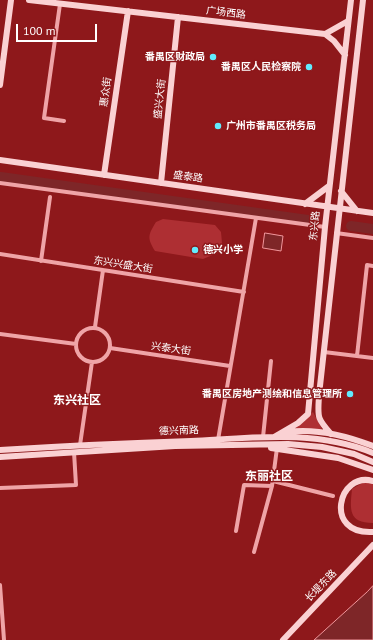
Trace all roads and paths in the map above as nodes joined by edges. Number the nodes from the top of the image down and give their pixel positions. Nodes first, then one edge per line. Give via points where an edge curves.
1 (11, 0) edge
2 (29, 0) edge
3 (351, 0) edge
4 (363, 0) edge
5 (60, 4) junction
6 (128, 11) junction
7 (178, 17) junction
8 (348, 21) junction
9 (324, 34) junction
10 (344, 54) junction
11 (0, 85) edge
12 (64, 121) dead end
13 (0, 160) edge
14 (332, 161) junction
15 (344, 162) junction
16 (104, 175) junction
17 (0, 183) edge
18 (161, 183) junction
19 (330, 186) junction
20 (341, 191) junction
21 (50, 197) dead end
22 (305, 204) junction
23 (327, 207) junction
24 (339, 208) junction
25 (357, 211) junction
26 (373, 213) edge
27 (256, 218) junction
28 (325, 227) junction
29 (336, 233) junction
30 (373, 238) edge
31 (322, 253) junction
32 (0, 254) edge
33 (334, 255) junction
34 (41, 261) junction
35 (373, 266) edge
36 (103, 270) junction
37 (244, 292) junction
38 (95, 328) junction
39 (0, 334) edge
40 (76, 344) junction
41 (110, 348) junction
42 (324, 352) junction
43 (357, 356) junction
44 (373, 358) edge
45 (271, 361) dead end
46 (92, 362) junction
47 (230, 366) junction
48 (282, 432) junction
49 (332, 434) junction
50 (263, 437) junction
51 (274, 437) junction
52 (218, 440) junction
53 (80, 445) junction
54 (249, 445) junction
55 (373, 446) edge
56 (277, 448) junction
57 (0, 450) edge
58 (74, 452) junction
59 (373, 454) edge
60 (0, 457) edge
61 (373, 462) edge
62 (373, 470) edge
63 (273, 480) junction
64 (373, 481) edge
65 (272, 486) junction
66 (0, 488) edge
67 (333, 496) dead end
68 (236, 531) dead end
69 (373, 532) edge
70 (373, 545) edge
71 (254, 552) dead end
72 (0, 585) edge
73 (1, 623) edge
74 (4, 640) edge
75 (282, 640) edge

1 - 11 main road
2 - 5 main road, 广场西路
3 - 8 main road, 东兴路
4 - 15 main road
5 - 6 main road, 广场西路
5 - 12 street via 44,118
6 - 7 main road, 广场西路
6 - 16 main road, 惠众街
7 - 9 main road, 广场西路
7 - 18 main road, 盛兴大街
8 - 9 main road
8 - 10 main road, 东兴路
9 - 10 main road via 334,41
10 - 14 main road, 东兴路
13 - 16 main road, 盛泰路
14 - 15 main road
14 - 19 main road, 东兴路
15 - 20 main road
16 - 18 main road, 盛泰路
17 - 27 street
18 - 22 main road, 盛泰路
19 - 22 main road
19 - 23 main road, 东兴路
20 - 24 main road
20 - 25 main road
21 - 34 street
22 - 23 main road, 盛泰路
23 - 24 main road, 盛泰路
23 - 28 main road, 东兴路
24 - 25 main road, 盛泰路
24 - 29 main road
25 - 26 main road, 盛泰路
27 - 28 street
27 - 37 street
28 - 31 main road, 东兴路
29 - 30 street
29 - 33 main road
31 - 33 main road
31 - 48 main road, 东兴路 via 308,414
32 - 34 street, 东兴兴盛大街
33 - 42 main road
34 - 36 street, 东兴兴盛大街
35 - 43 street via 367,265
36 - 37 street, 东兴兴盛大街
36 - 38 street
37 - 47 street
38 - 40 street via 82,332
38 - 41 street via 105,332
39 - 40 street
40 - 46 street via 79,354
41 - 46 street via 106,356
41 - 47 street, 兴泰大街
42 - 43 street
42 - 49 main road via 318,415 322,424
43 - 44 street
45 - 50 street
46 - 53 street
47 - 52 street
48 - 49 main road via 296,430
48 - 51 main road, 东兴路
49 - 55 main road
50 - 51 main road, 德兴南路
50 - 52 main road, 德兴南路
51 - 59 main road, 德兴南路 via 322,439 358,447
52 - 53 main road, 德兴南路
53 - 57 main road, 德兴南路
54 - 56 main road
54 - 58 main road, 德兴南路
54 - 61 main road, 德兴南路 via 288,444 322,447 354,454
56 - 62 main road via 338,458
56 - 63 street
58 - 60 main road, 德兴南路
58 - 66 street via 76,485
63 - 65 street
63 - 67 street
64 - 69 main road via 354,483 346,489 340,511 351,528
65 - 68 street via 244,485
65 - 71 street
70 - 75 main road, 长堤东路
72 - 73 street
73 - 74 street

